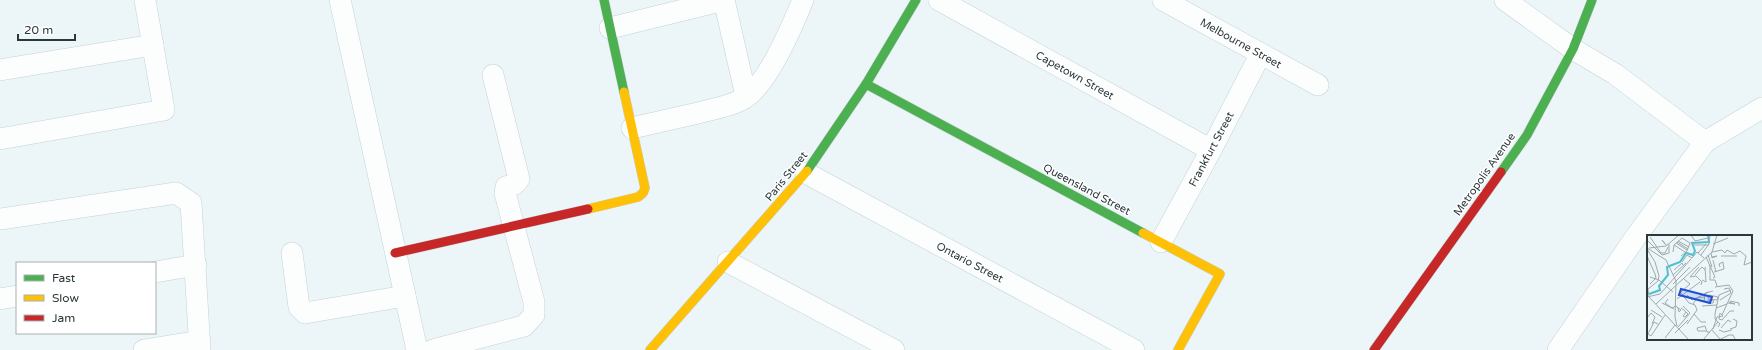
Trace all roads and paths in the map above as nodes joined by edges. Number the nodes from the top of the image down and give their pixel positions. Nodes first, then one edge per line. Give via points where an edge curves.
1 (145, 0) edge
2 (340, 0) edge
3 (604, 0) edge
4 (724, 0) edge
5 (804, 0) edge
6 (916, 0) edge
7 (939, 0) edge
8 (1163, 0) edge
9 (1505, 0) edge
10 (1592, 0) edge
11 (610, 28) junction
12 (153, 45) junction
13 (1573, 49) junction
14 (1260, 55) junction
15 (0, 70) edge
16 (493, 75) dead end
17 (866, 84) junction
18 (1318, 85) dead end
19 (746, 96) junction
20 (1762, 108) edge
21 (632, 128) junction
22 (0, 139) edge
23 (1705, 142) junction
24 (1211, 150) junction
25 (806, 173) junction
26 (0, 219) edge
27 (515, 226) junction
28 (1161, 242) junction
29 (292, 253) dead end
30 (395, 253) junction
31 (728, 262) junction
32 (196, 265) junction
33 (156, 272) edge
34 (16, 296) edge
35 (405, 296) junction
36 (0, 299) edge
37 (200, 346) edge
38 (657, 348) edge
39 (144, 350) edge
40 (417, 350) edge
41 (433, 350) edge
42 (894, 350) edge
43 (1134, 350) edge
44 (1178, 350) edge
45 (1374, 350) edge
46 (1558, 350) edge

1 - 12 street
2 - 30 street
3 - 11 street
4 - 11 street
4 - 19 street
5 - 19 street via 767,72
6 - 17 street, Paris Street
7 - 24 street, Capetown Street
8 - 14 street, Melbourne Street
9 - 13 street
10 - 13 street, Metropolis Avenue
11 - 21 street
12 - 15 street
12 - 22 street via 164,110
13 - 23 street via 1615,74
13 - 45 street, Metropolis Avenue via 1526,135
14 - 18 street, Melbourne Street
14 - 24 street, Frankfurt Street
16 - 27 street via 519,179 515,184 506,187 504,192
17 - 25 street, Paris Street
17 - 28 street, Queensland Street
19 - 21 street via 743,100 721,107
20 - 23 street
21 - 27 street via 645,188 643,193 638,197
23 - 46 street
24 - 28 street, Frankfurt Street
25 - 31 street, Paris Street
25 - 43 street, Ontario Street
26 - 32 street via 176,194 192,203
27 - 30 street
27 - 41 street via 534,302 534,315 524,326
28 - 44 street, Queensland Street via 1220,274
29 - 35 street via 299,307 305,313
30 - 35 street
31 - 38 street, Paris Street
31 - 42 street
32 - 33 street
32 - 37 street
34 - 36 street
35 - 40 street
37 - 39 street

